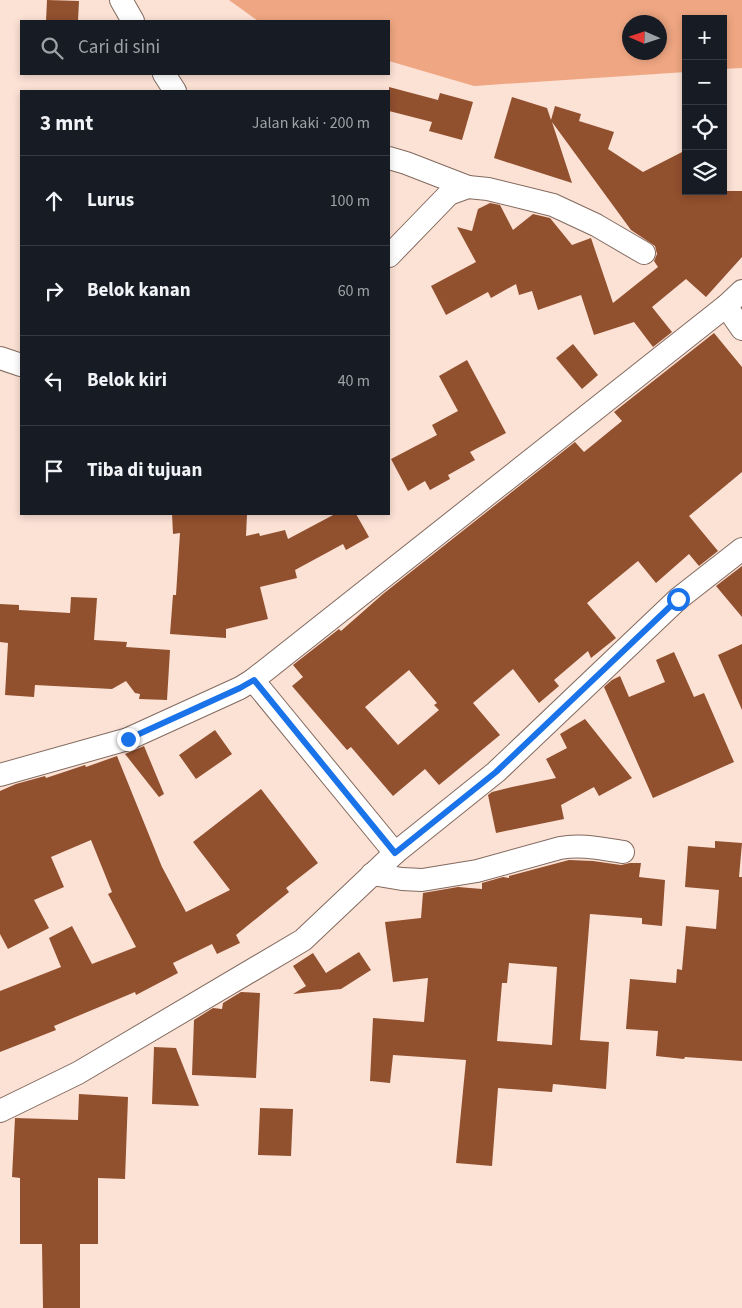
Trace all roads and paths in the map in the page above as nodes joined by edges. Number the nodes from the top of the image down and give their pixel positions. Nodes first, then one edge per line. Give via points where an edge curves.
1 (121, 0) edge
2 (132, 20) edge
3 (165, 75) edge
4 (173, 90) edge
5 (390, 158) edge
6 (468, 187) junction
7 (644, 253) dead end
8 (390, 255) edge
9 (734, 298) edge
10 (742, 329) edge
11 (0, 358) edge
12 (20, 366) edge
13 (742, 549) edge
14 (254, 680) junction
15 (0, 775) edge
16 (623, 852) dead end
17 (395, 853) junction
18 (372, 874) junction
19 (0, 1112) edge

1 - 2 street
3 - 4 street
5 - 6 street
6 - 7 street via 553,205
6 - 8 street via 449,194
9 - 10 street
9 - 14 street
11 - 12 street
13 - 17 street via 678,599 496,772
14 - 15 street via 128,739
14 - 17 street
16 - 18 street via 572,846 477,871 422,880
17 - 18 street
18 - 19 street via 303,940 78,1073

